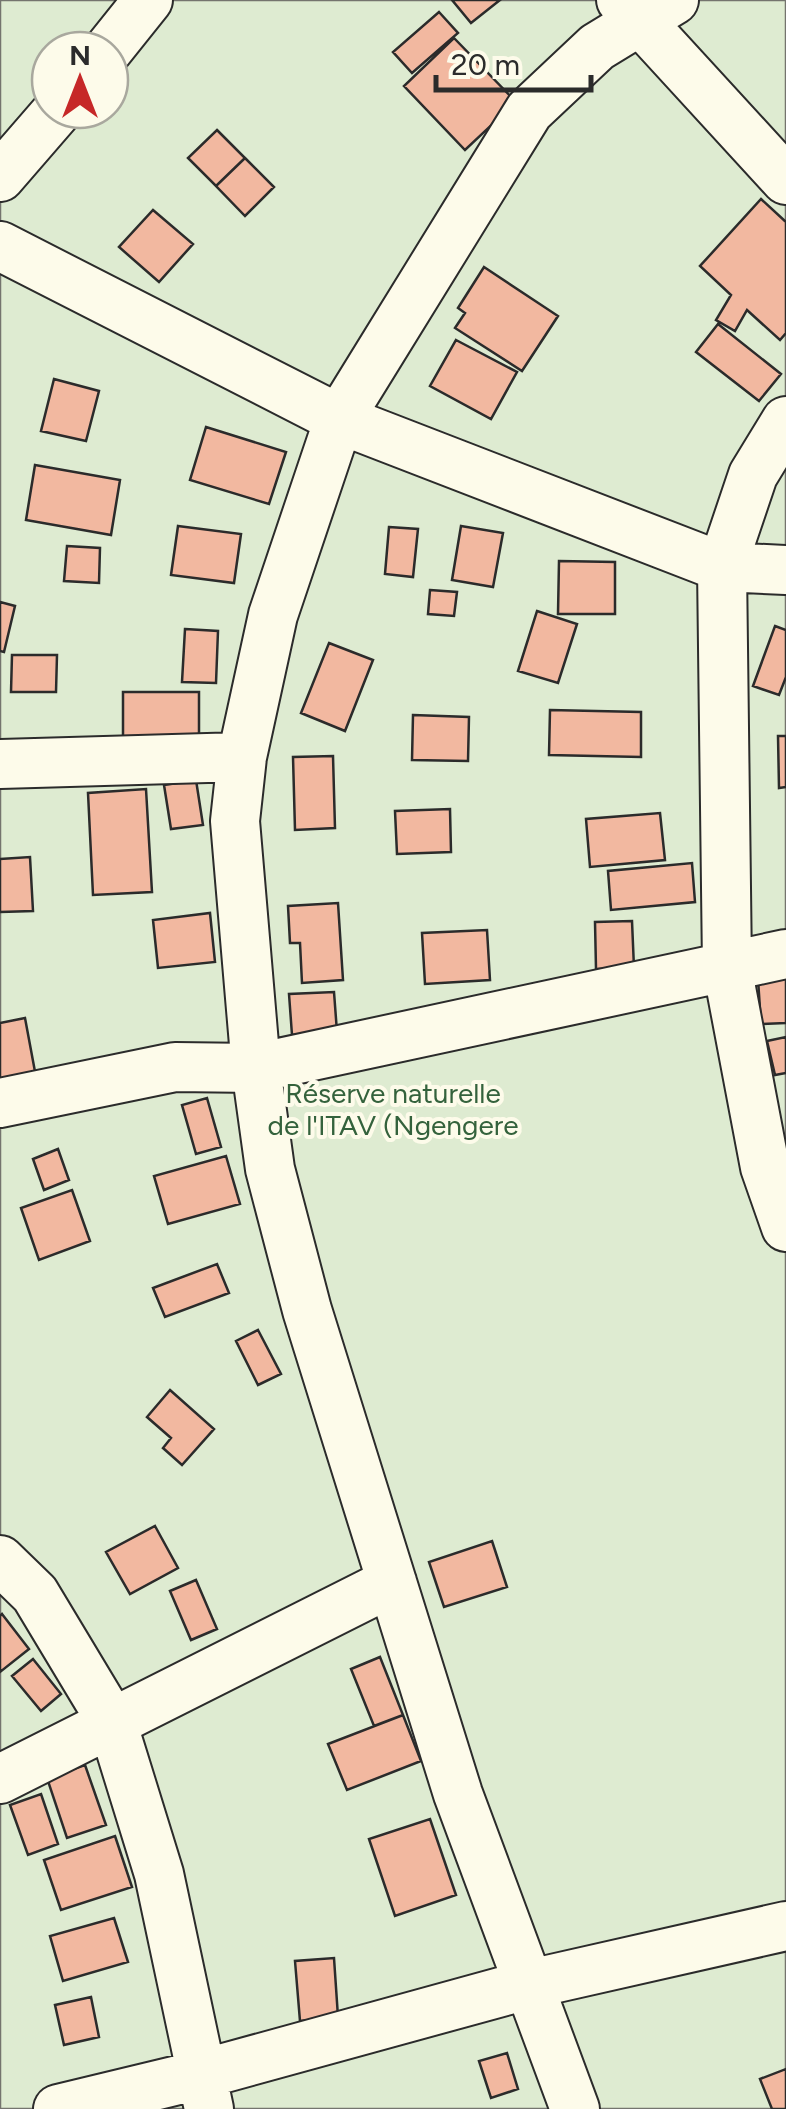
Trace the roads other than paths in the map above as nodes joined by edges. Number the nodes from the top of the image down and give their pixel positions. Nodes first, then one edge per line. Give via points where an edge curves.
1 (148, 0) edge
2 (646, 7) edge
3 (124, 30) edge
4 (41, 130) edge
5 (0, 177) edge
6 (786, 180) edge
7 (0, 246) edge
8 (339, 419) junction
9 (786, 420) edge
10 (722, 567) junction
11 (786, 570) edge
12 (242, 758) junction
13 (0, 764) edge
14 (786, 954) edge
15 (727, 967) junction
16 (256, 1068) junction
17 (0, 1102) edge
18 (786, 1227) edge
19 (0, 1560) edge
20 (392, 1582) junction
21 (112, 1722) junction
22 (0, 1779) edge
23 (786, 1926) edge
24 (530, 1984) junction
25 (204, 2092) edge
26 (58, 2109) edge
27 (575, 2109) edge

1 - 3 street
2 - 6 street
2 - 8 street via 529,110
4 - 5 street
7 - 8 street
8 - 10 street
8 - 12 street via 273,615
9 - 10 street via 753,475
10 - 11 street
10 - 15 street
12 - 13 street
12 - 16 street via 235,821
14 - 15 street
15 - 16 street
15 - 18 street via 766,1166
16 - 17 street via 175,1068
16 - 20 street via 270,1169 307,1310
19 - 21 street via 35,1594
20 - 21 street
20 - 24 street via 458,1794
21 - 22 street
21 - 25 street via 159,1874
23 - 24 street
24 - 25 street
24 - 27 street
25 - 26 street

